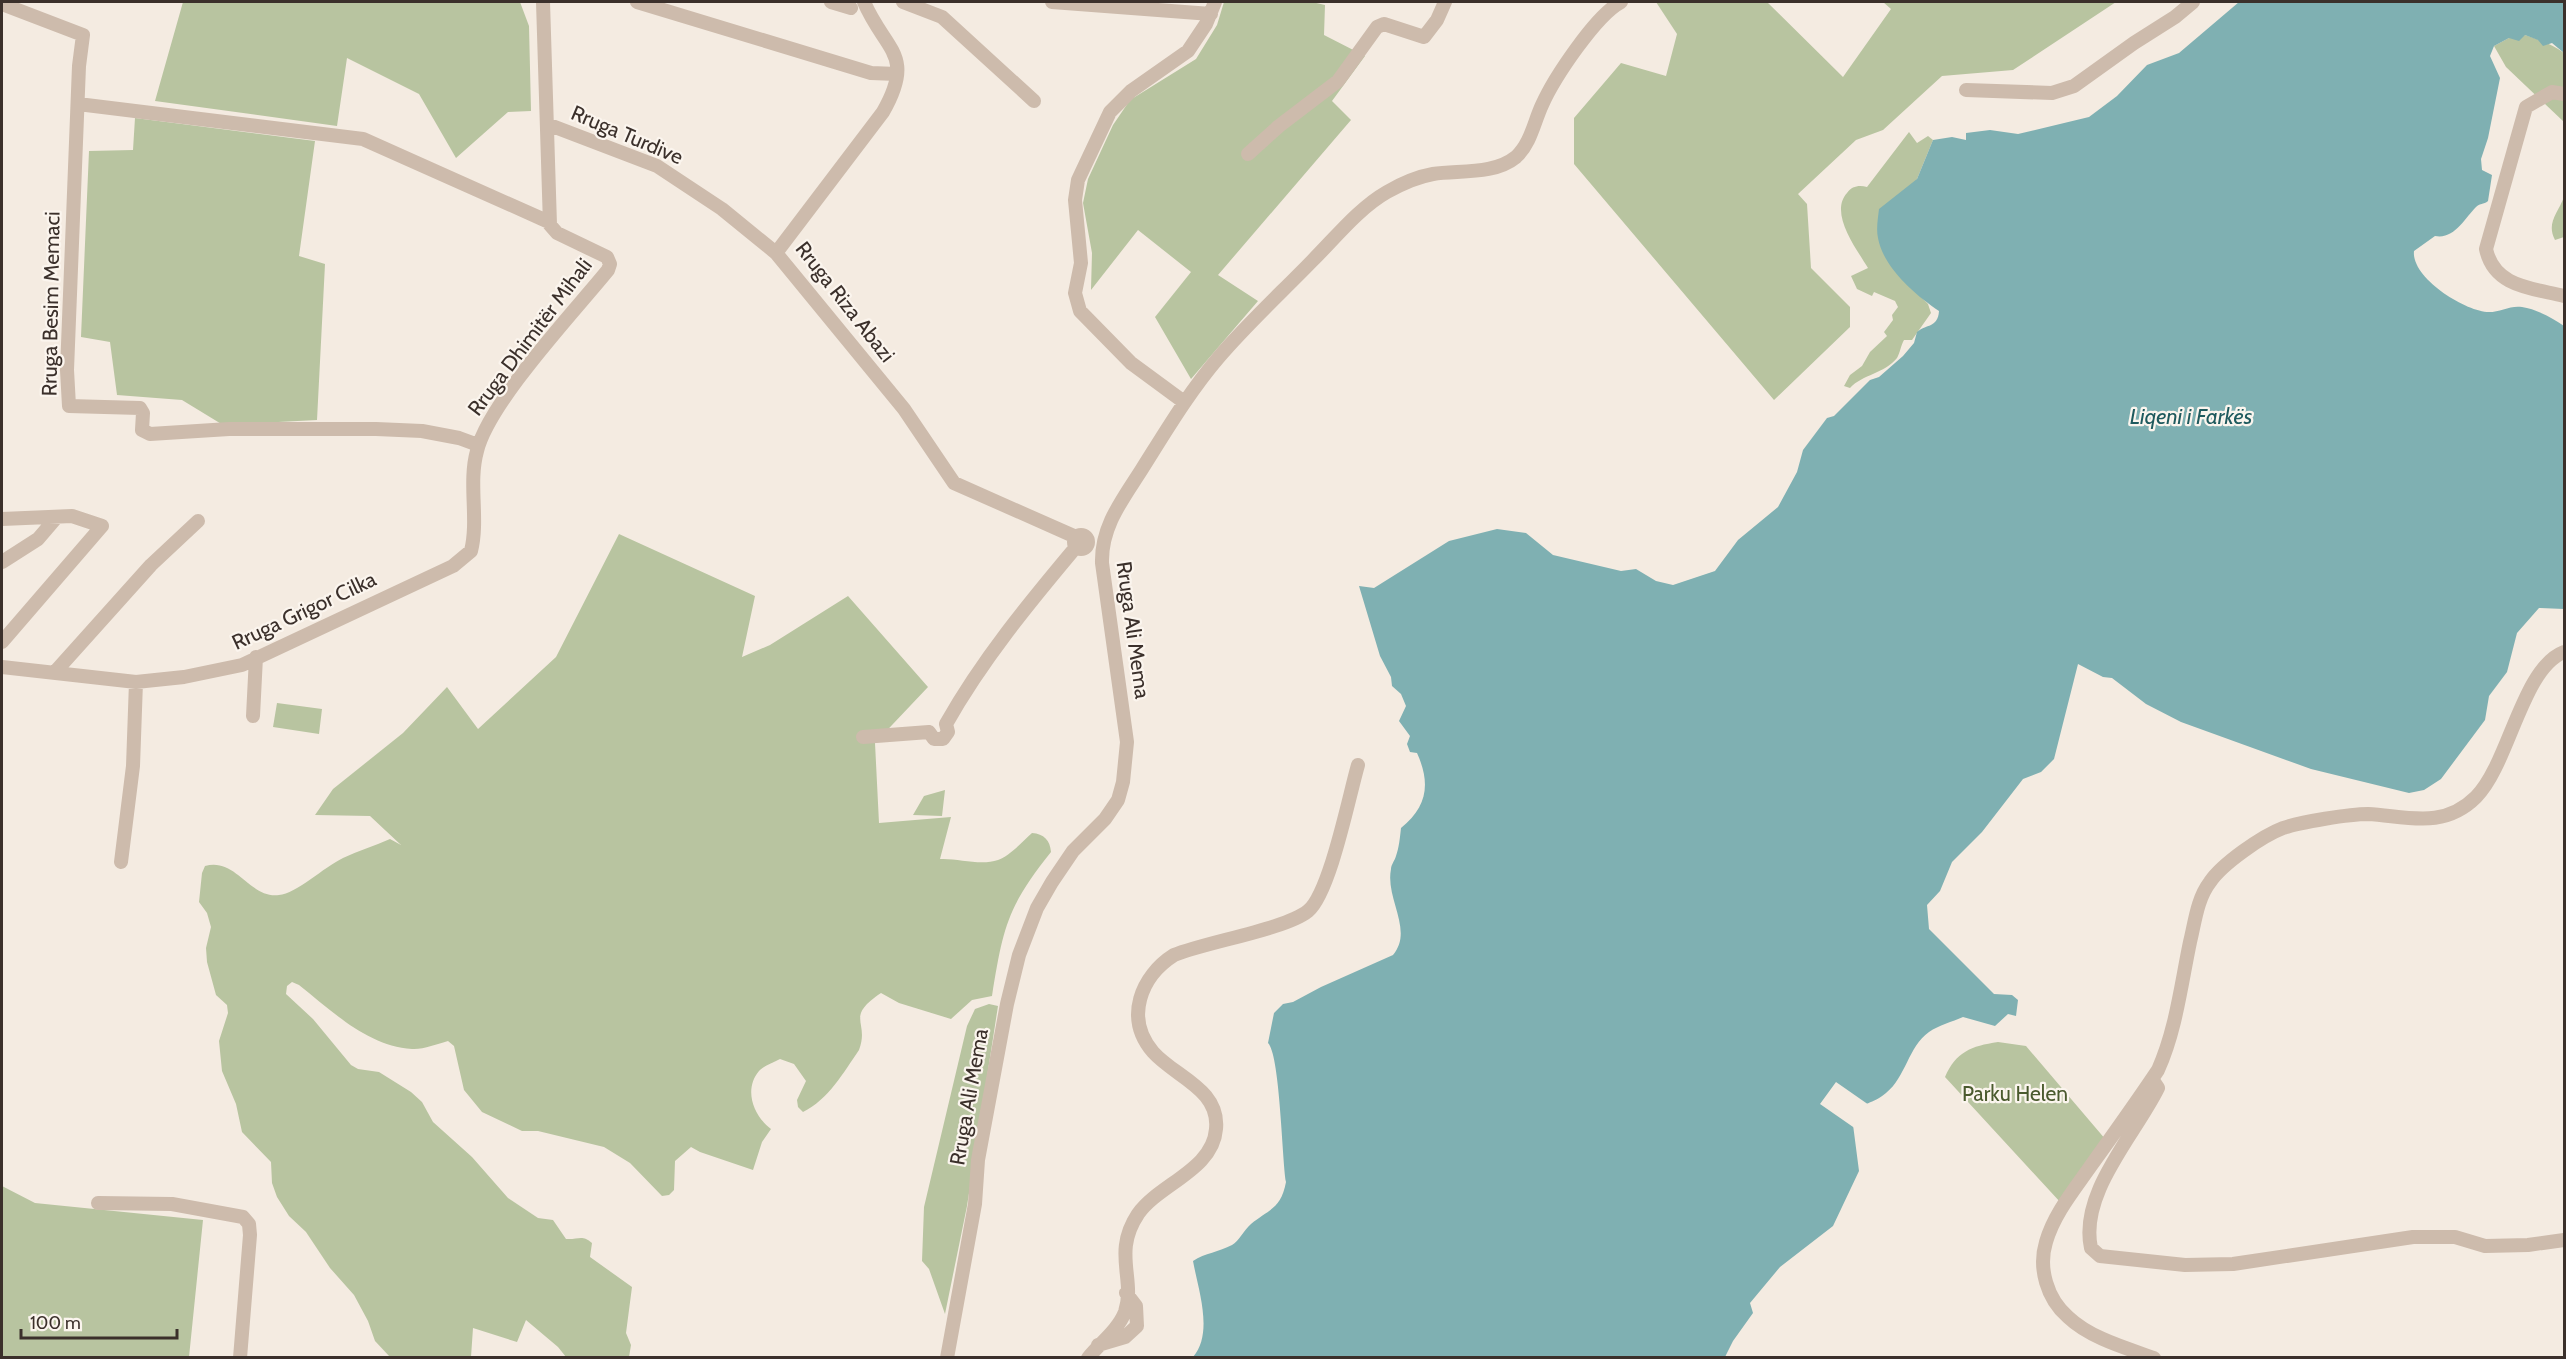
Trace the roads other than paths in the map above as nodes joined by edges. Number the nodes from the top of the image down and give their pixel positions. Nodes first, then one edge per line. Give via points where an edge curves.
1 (543, 2) edge
2 (637, 2) edge
3 (831, 2) edge
4 (864, 2) edge
5 (903, 2) edge
6 (1052, 2) edge
7 (1445, 2) edge
8 (1622, 2) edge
9 (2193, 2) edge
10 (2, 4) edge
11 (851, 8) dead end
12 (1213, 8) edge
13 (897, 75) junction
14 (1966, 90) dead end
15 (2565, 94) edge
16 (1034, 101) dead end
17 (78, 104) junction
18 (547, 124) junction
19 (1248, 154) dead end
20 (549, 222) junction
21 (776, 254) junction
22 (2565, 296) edge
23 (1184, 402) junction
24 (478, 445) junction
25 (57, 518) junction
26 (2, 519) edge
27 (198, 521) dead end
28 (1080, 542) junction
29 (1103, 543) junction
30 (471, 551) joint
31 (2, 562) edge
32 (2, 642) edge
33 (2565, 652) edge
34 (256, 657) junction
35 (2, 667) edge
36 (55, 672) junction
37 (136, 682) junction
38 (254, 716) dead end
39 (863, 737) dead end
40 (1358, 765) dead end
41 (121, 861) dead end
42 (2152, 1079) junction
43 (98, 1203) dead end
44 (2565, 1240) edge
45 (240, 1358) edge
46 (946, 1358) edge
47 (1088, 1358) edge
48 (2154, 1358) edge

1 - 18 street
2 - 13 street via 871,73
3 - 11 street
4 - 13 street, Rruga Riza Abazi via 896,54
5 - 16 street via 942,17
6 - 12 street
7 - 19 street via 1424,37 1384,24 1377,27 1338,81
8 - 23 street, Rruga Ali Mema via 1607,11 1592,29 1552,87 1526,145 1517,156 1484,170 1414,178 1384,194 1249,325
9 - 14 street via 2074,86 2052,93
10 - 17 street, Rruga Besim Memaci via 83,35
12 - 23 street via 1188,51 1125,96 1110,112 1086,158 1075,200 1081,263 1075,292 1080,311 1131,363
13 - 21 street, Rruga Riza Abazi via 883,112
15 - 22 street via 2552,92 2526,107 2486,249 2491,265 2505,280
17 - 20 street via 363,139
17 - 24 street, Rruga Besim Memaci via 67,370 69,406 140,408 142,430 150,434 229,429 376,429 422,431
18 - 20 street
18 - 21 street, Rruga Turdive via 657,166 722,209
20 - 24 street, Rruga Dhimitër Mihali via 557,233 607,257 609,267 508,395
21 - 28 street, Rruga Riza Abazi via 904,409 954,483
23 - 29 street, Rruga Ali Mema via 1120,503
24 - 30 street, Rruga Dhimitër Mihali
25 - 26 street
25 - 31 street via 38,539
25 - 32 street via 85,518 102,527
27 - 36 street via 151,565
28 - 29 street, Rruga Riza Abazi
28 - 39 street via 1018,617 964,693 946,724 948,732 943,739 934,739 929,732
29 - 46 street, Rruga Ali Mema via 1109,627 1127,742 1124,782 1105,819 1073,851 1047,891 1019,955 978,1160 975,1204
30 - 34 street, Rruga Grigor Cilka via 453,566
33 - 42 street via 2552,660 2527,695 2487,784 2457,810 2414,821 2365,814 2289,826 2223,868 2210,881 2202,895 2168,1048
34 - 37 street, Rruga Grigor Cilka via 242,665
34 - 38 street
35 - 36 street, Rruga Grigor Cilka
36 - 37 street, Rruga Grigor Cilka
37 - 41 street via 133,766
40 - 47 street via 1316,903 1295,918 1174,955 1159,965 1141,991 1141,1024 1152,1050 1209,1099 1217,1128 1215,1140 1201,1161 1137,1215 1125,1244 1126,1293 1136,1306 1137,1326 1125,1337 1098,1345
42 - 44 street via 2158,1088 2106,1178 2089,1221 2091,1248 2100,1256 2154,1264 2233,1264 2413,1237 2455,1237 2485,1246
42 - 48 street via 2054,1222 2046,1243 2044,1274 2050,1292 2068,1317 2092,1333
43 - 45 street via 172,1204 243,1217 249,1224 250,1235

